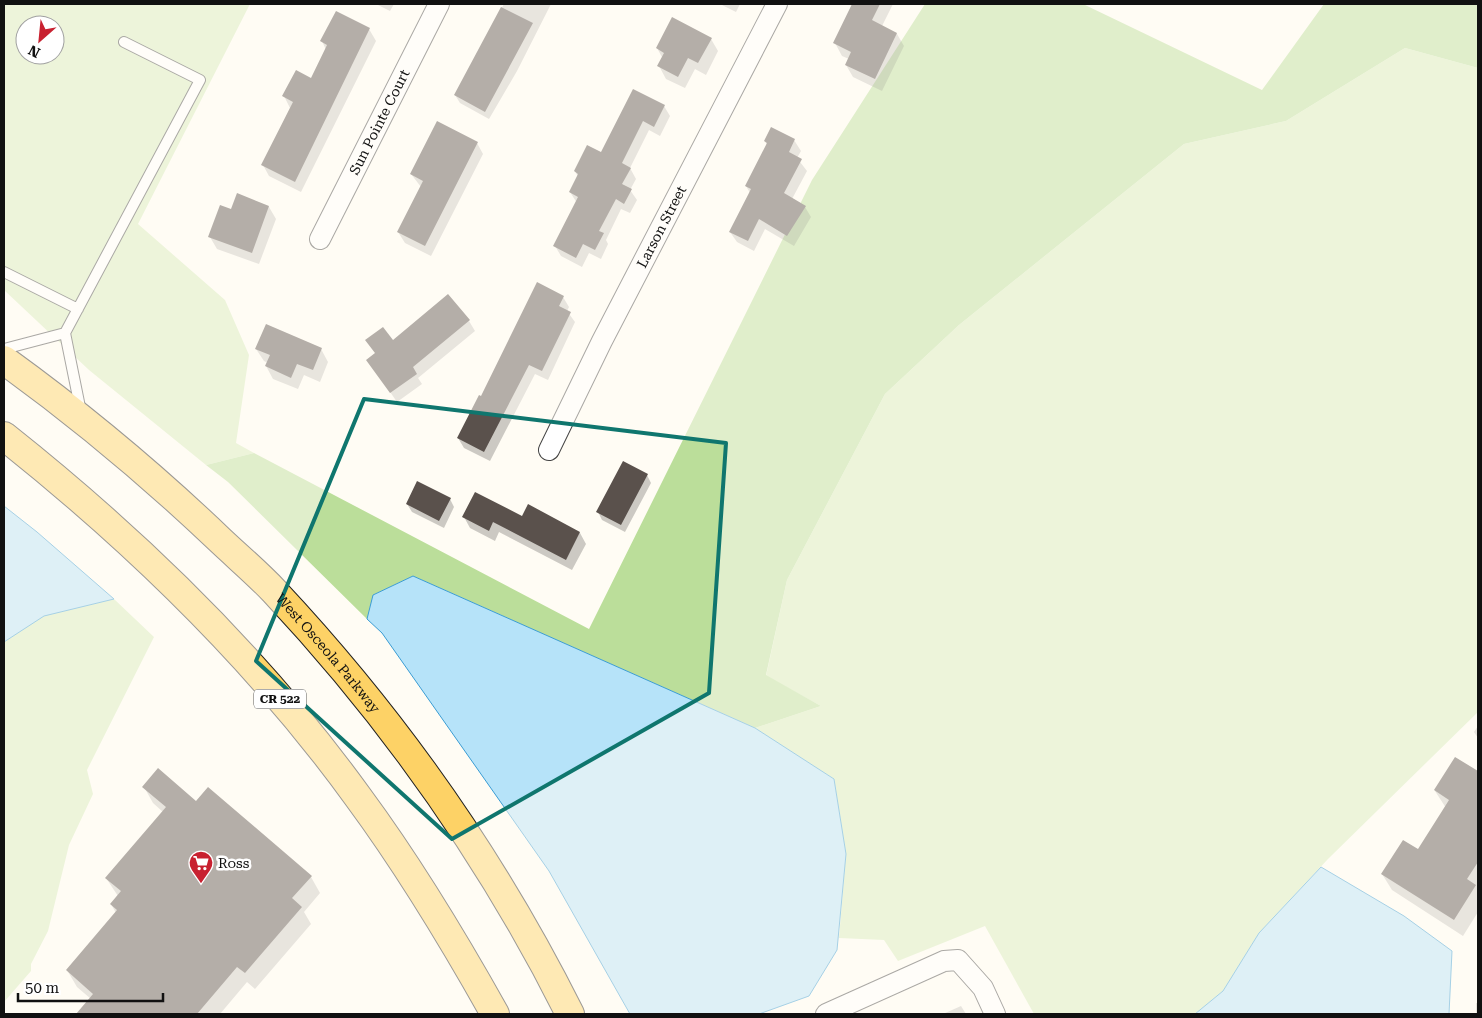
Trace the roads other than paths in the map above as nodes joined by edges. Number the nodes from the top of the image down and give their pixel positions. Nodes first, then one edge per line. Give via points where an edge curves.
1 (439, 4) edge
2 (777, 4) edge
3 (124, 42) dead end
4 (320, 239) dead end
5 (4, 272) edge
6 (78, 309) junction
7 (66, 333) junction
8 (4, 349) edge
9 (4, 360) edge
10 (83, 420) junction
11 (4, 436) edge
12 (549, 450) dead end
13 (495, 1014) edge
14 (570, 1014) edge
15 (826, 1014) edge
16 (995, 1014) edge

1 - 4 street, Sun Pointe Court
2 - 12 street, Larson Street
3 - 6 lane via 200,80
5 - 6 lane
6 - 7 lane
7 - 8 lane
7 - 10 lane
9 - 10 main road, West Osceola Parkway
10 - 14 main road, West Osceola Parkway via 190,511 273,591 385,722 513,906
11 - 13 main road, CR 522 via 96,513 171,584 240,653 297,719 357,795 403,861
15 - 16 street via 944,961 958,960 982,988

